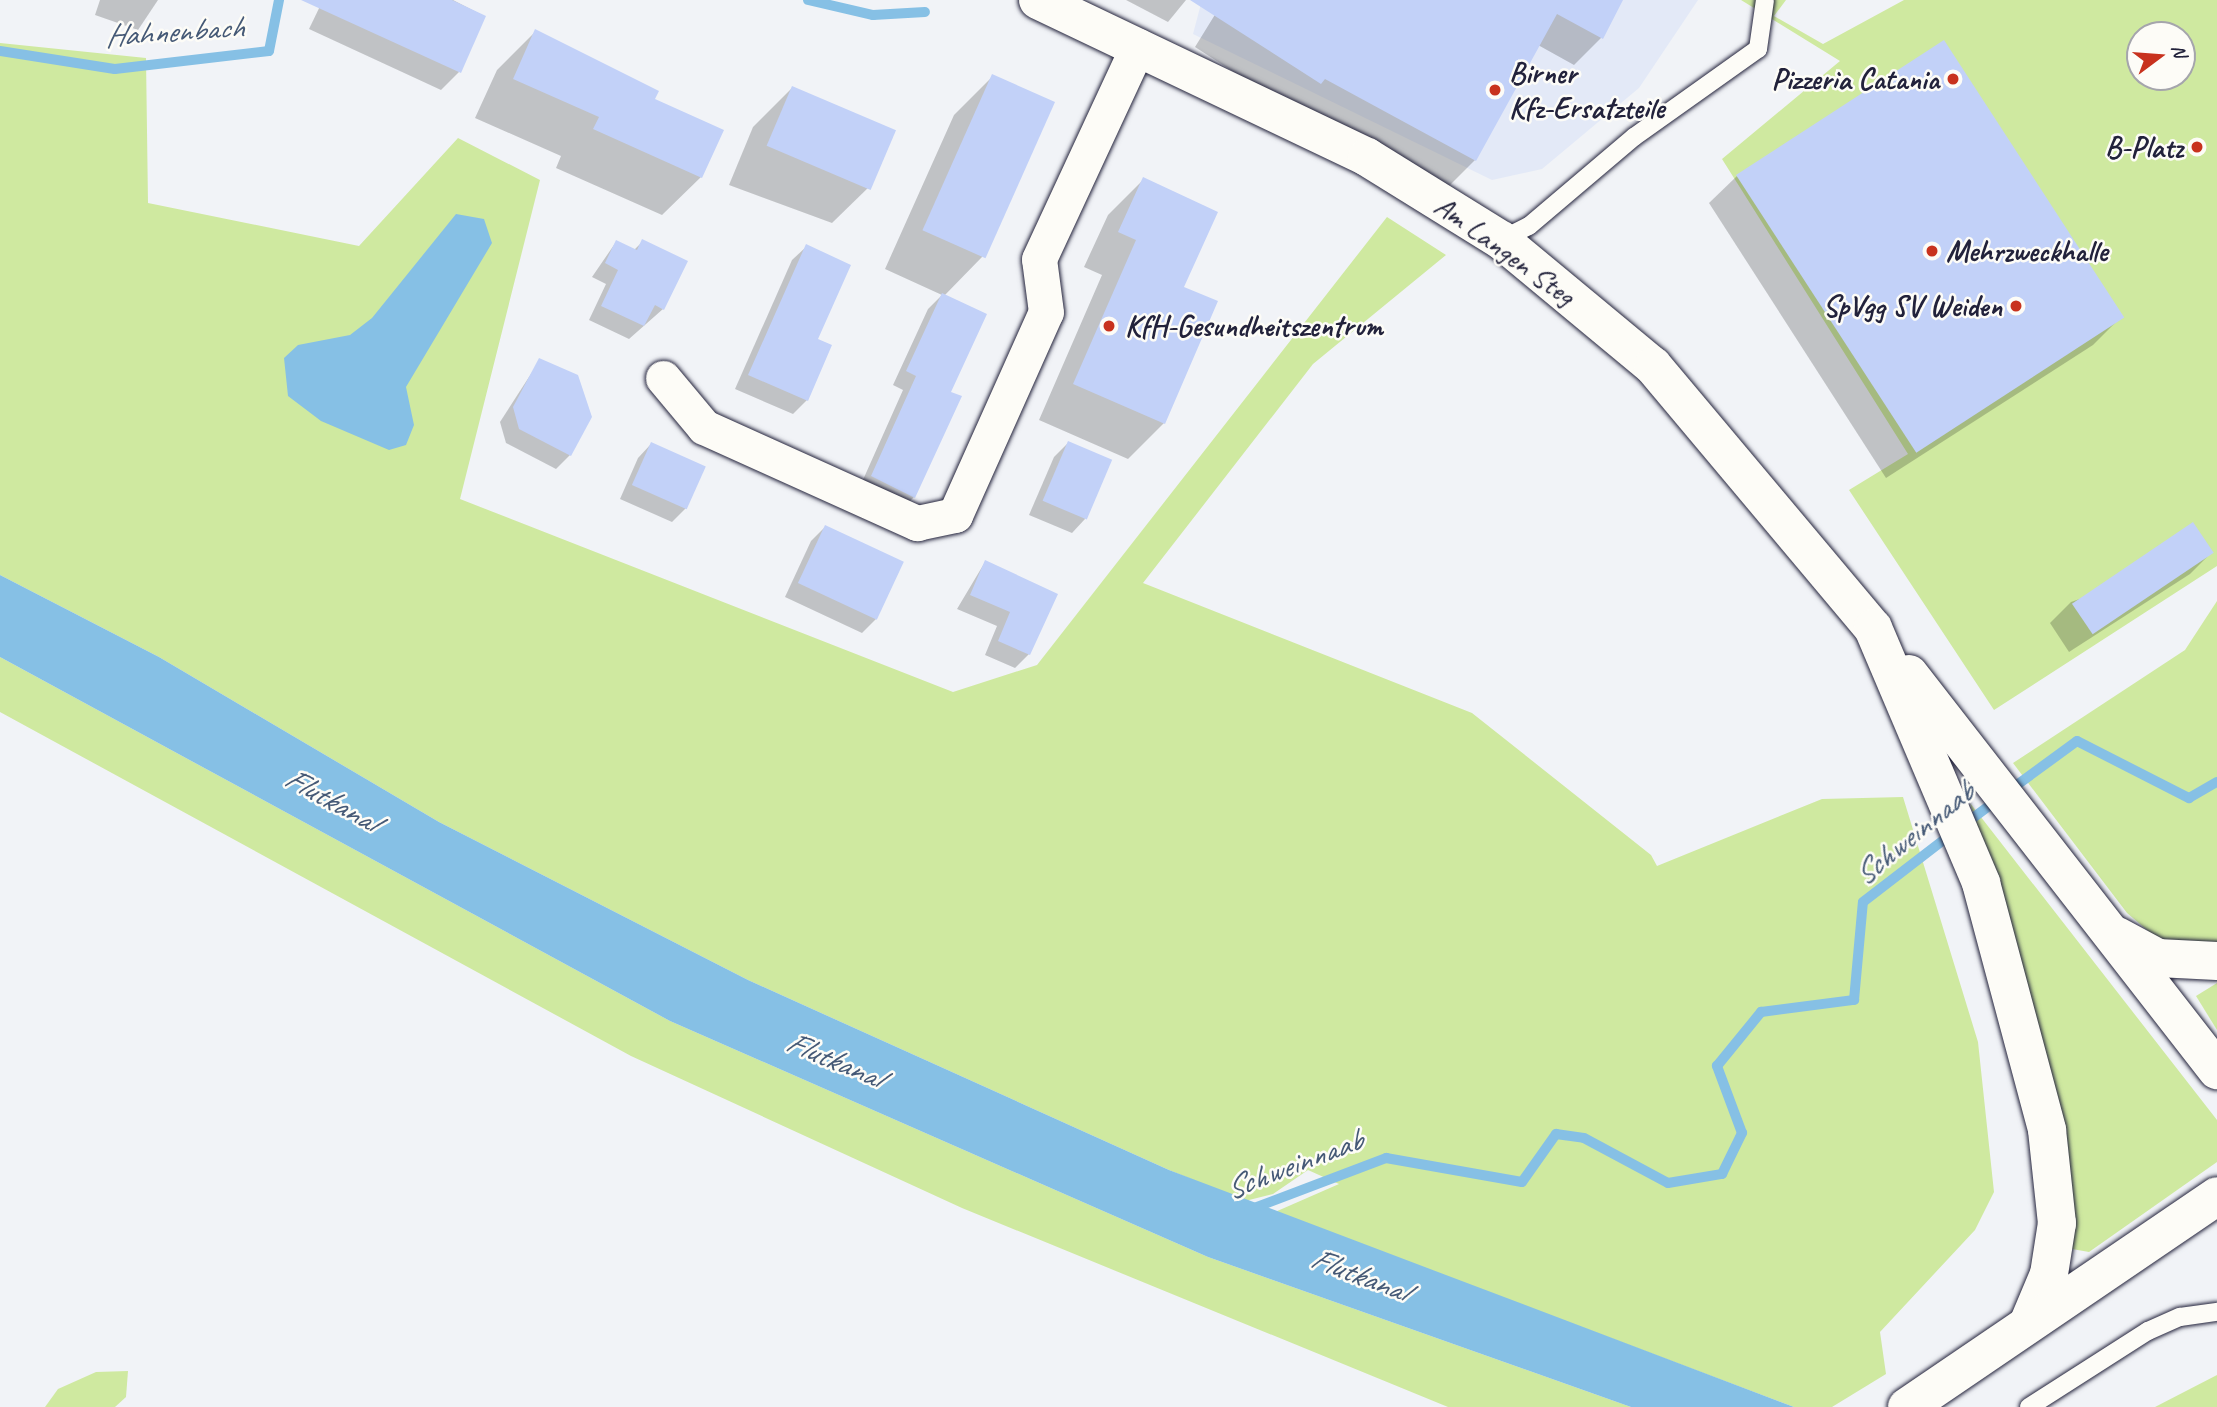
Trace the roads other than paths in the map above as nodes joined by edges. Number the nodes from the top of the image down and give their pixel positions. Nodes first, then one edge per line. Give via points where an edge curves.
1 (1038, 0) edge
2 (1765, 0) edge
3 (1138, 46) junction
4 (1500, 240) junction
5 (663, 378) dead end
6 (1934, 730) junction
7 (2109, 932) junction
8 (2217, 961) edge
9 (2212, 1063) edge
10 (2217, 1196) edge
11 (2217, 1312) edge
12 (2028, 1324) junction
13 (2035, 1403) edge
14 (1907, 1407) edge

1 - 3 main road, Am Langen Steg
2 - 4 lane via 1758,49 1634,137 1529,226
3 - 4 main road, Am Langen Steg via 1367,157
3 - 5 street via 1039,259 1046,312 955,515 917,523 704,426
4 - 6 main road, Am Langen Steg via 1653,366 1873,628
6 - 7 main road, Am Langen Steg
6 - 12 main road via 2016,999 2047,1130 2057,1223 2049,1274
7 - 8 main road via 2158,958
7 - 9 main road, Am Langen Steg
10 - 12 main road
11 - 13 lane via 2180,1317 2148,1331
12 - 14 main road

